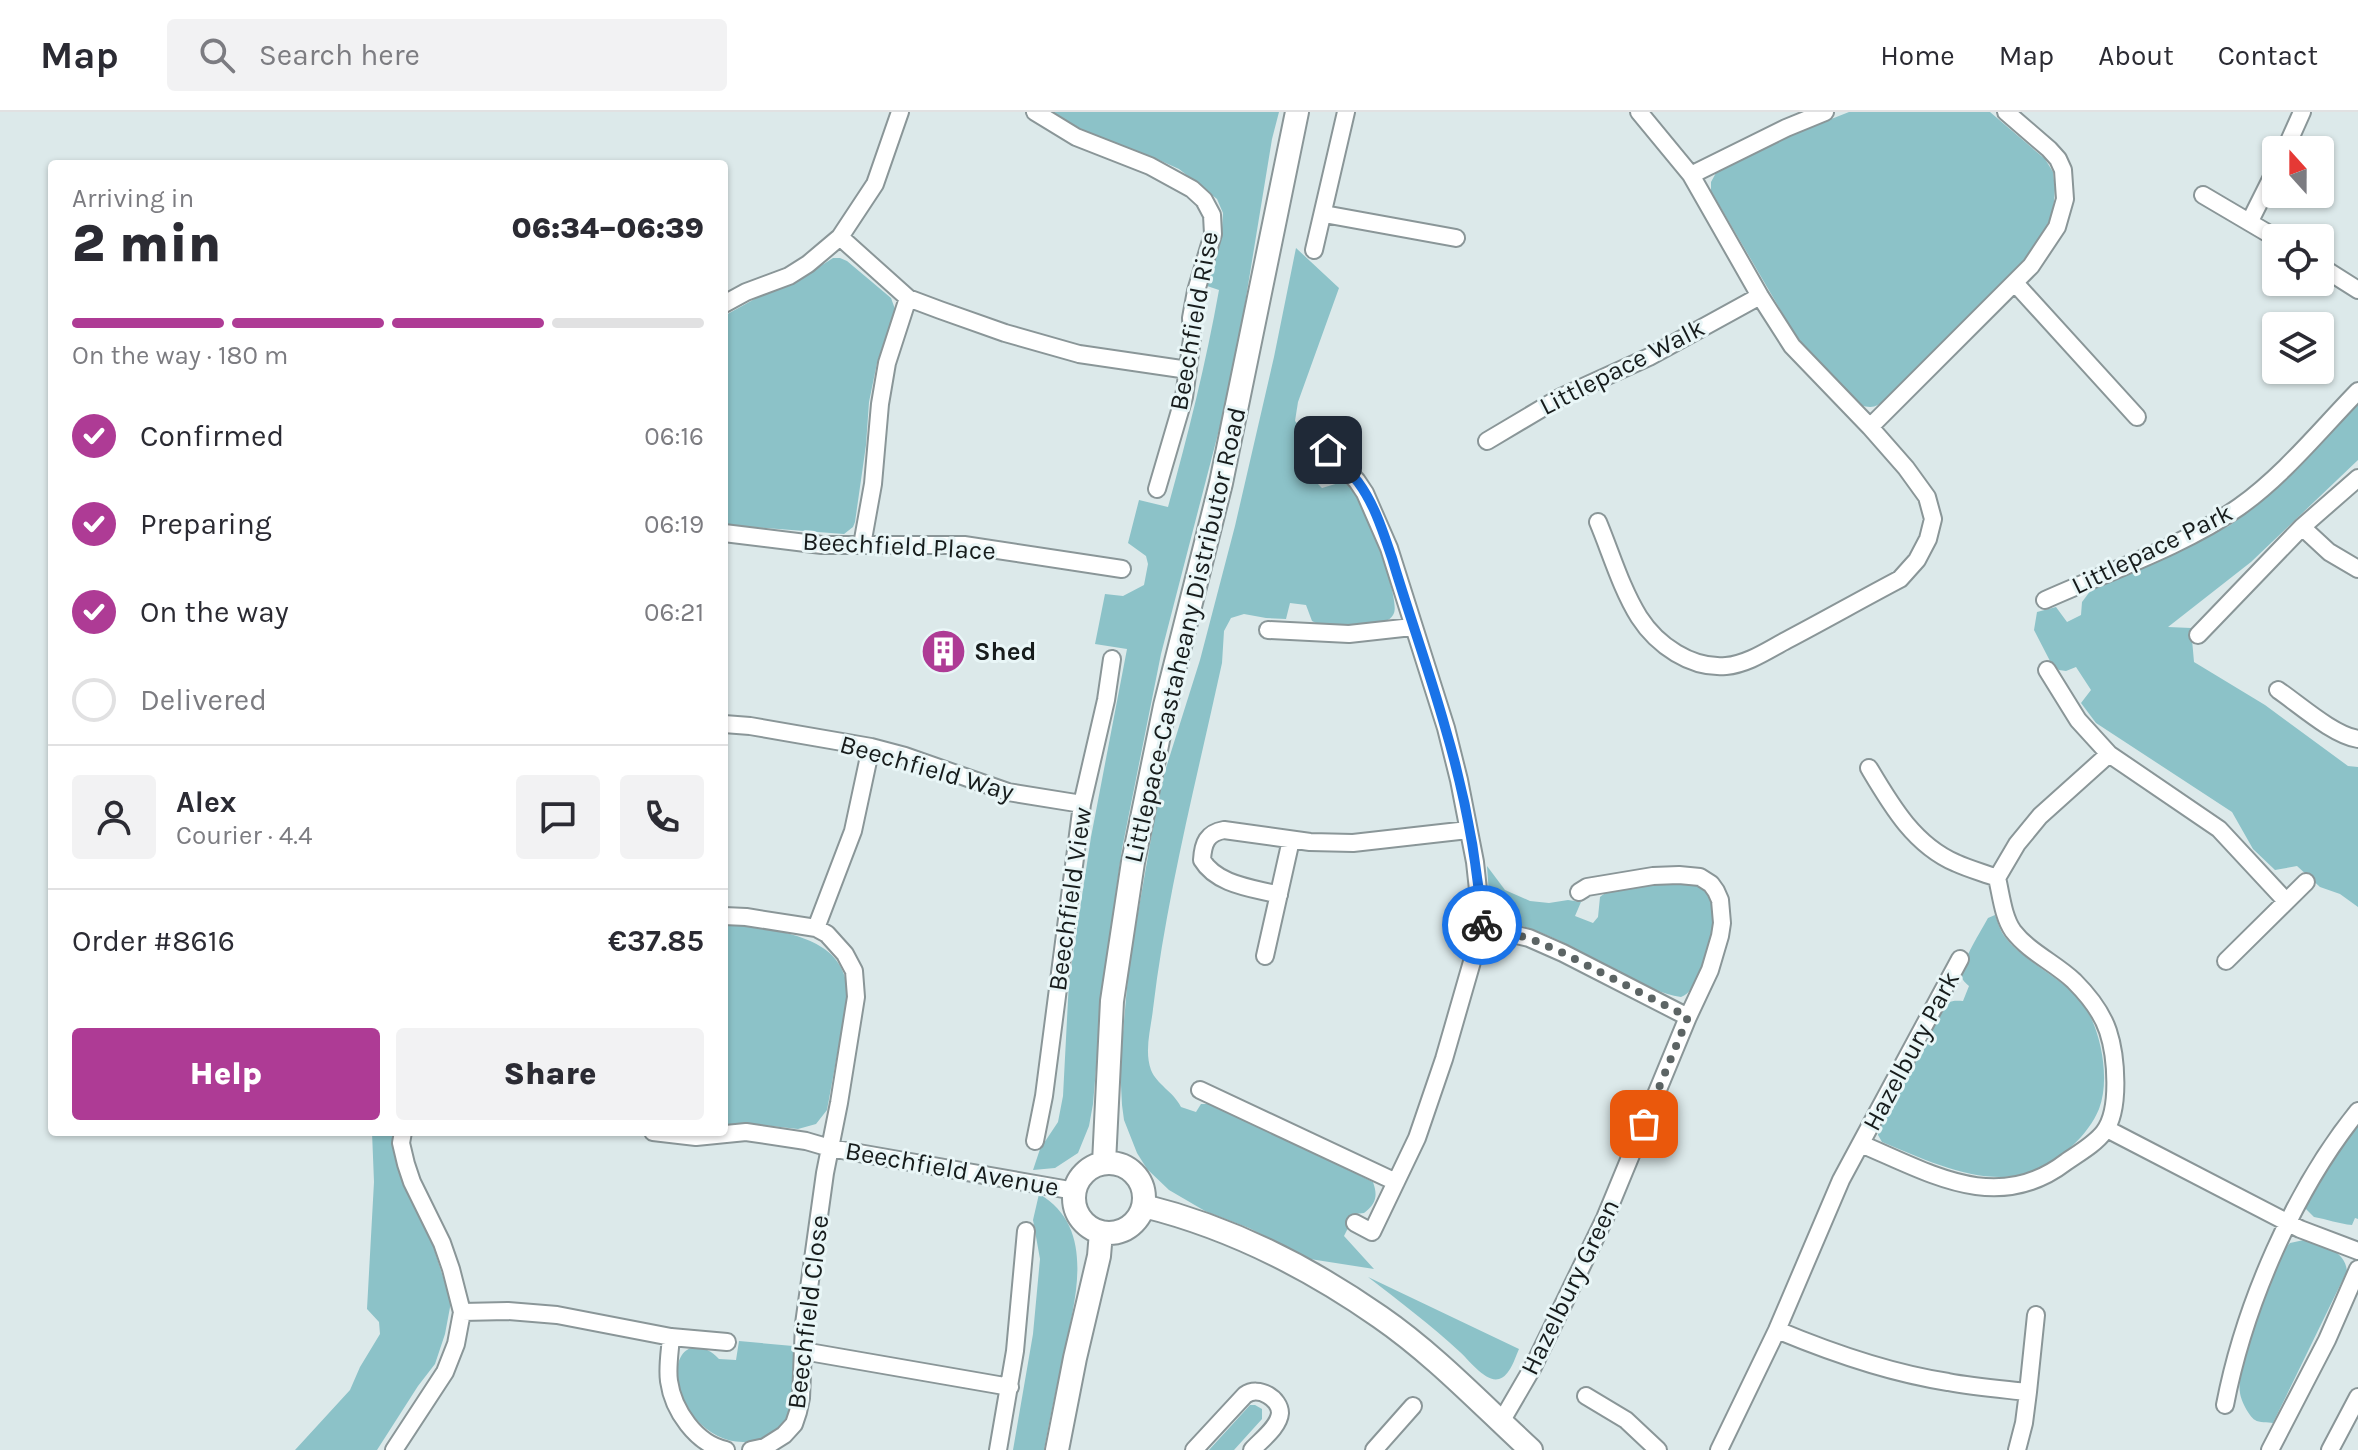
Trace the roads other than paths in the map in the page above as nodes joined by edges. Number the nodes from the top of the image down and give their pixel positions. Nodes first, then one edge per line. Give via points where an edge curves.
1 (900, 112) edge
2 (1035, 112) edge
3 (1297, 112) edge
4 (1346, 112) edge
5 (1639, 112) edge
6 (1825, 112) edge
7 (2006, 112) edge
8 (2302, 112) edge
9 (2291, 136) edge
10 (1691, 175) junction
11 (2203, 195) dead end
12 (2262, 197) edge
13 (1324, 214) junction
14 (2250, 221) junction
15 (2262, 229) edge
16 (840, 237) junction
17 (1456, 238) dead end
18 (1314, 250) dead end
19 (2334, 275) edge
20 (2015, 283) junction
21 (2358, 290) edge
22 (1760, 296) junction
23 (908, 298) junction
24 (728, 302) edge
25 (1188, 370) junction
26 (2358, 391) edge
27 (2137, 417) dead end
28 (1870, 427) junction
29 (1319, 441) dead end
30 (1487, 441) dead end
31 (2358, 478) edge
32 (1157, 489) dead end
33 (1598, 522) dead end
34 (2302, 527) junction
35 (728, 533) edge
36 (862, 545) junction
37 (1122, 569) dead end
38 (2358, 569) edge
39 (2045, 600) dead end
40 (1412, 627) junction
41 (1268, 630) dead end
42 (2198, 635) dead end
43 (1112, 659) dead end
44 (2047, 670) dead end
45 (2278, 690) dead end
46 (728, 724) edge
47 (2358, 739) edge
48 (871, 747) junction
49 (2109, 754) junction
50 (1869, 768) dead end
51 (1082, 804) junction
52 (1468, 830) junction
53 (1291, 840) junction
54 (1997, 878) junction
55 (2306, 882) dead end
56 (1579, 892) dead end
57 (1279, 895) junction
58 (2286, 901) junction
59 (728, 916) edge
60 (1482, 927) junction
61 (816, 928) junction
62 (1265, 956) dead end
63 (1960, 959) dead end
64 (2226, 961) dead end
65 (1688, 1017) junction
66 (1200, 1090) dead end
67 (2358, 1111) edge
68 (2107, 1129) junction
69 (728, 1134) edge
70 (402, 1136) edge
71 (1035, 1141) dead end
72 (1861, 1144) junction
73 (830, 1148) junction
74 (1104, 1163) junction
75 (1396, 1182) junction
76 (1075, 1191) junction
77 (1144, 1206) junction
78 (1355, 1223) dead end
79 (2289, 1223) junction
80 (1026, 1231) dead end
81 (1101, 1232) junction
82 (2358, 1251) edge
83 (2358, 1269) edge
84 (462, 1312) junction
85 (2036, 1315) dead end
86 (1777, 1330) junction
87 (671, 1337) junction
88 (727, 1342) dead end
89 (803, 1351) junction
90 (1010, 1387) junction
91 (2028, 1392) junction
92 (1586, 1396) dead end
93 (2358, 1397) edge
94 (2225, 1405) dead end
95 (1413, 1406) dead end
96 (1501, 1422) junction
97 (394, 1450) edge
98 (726, 1450) edge
99 (751, 1450) edge
100 (998, 1450) edge
101 (1057, 1450) edge
102 (1194, 1450) edge
103 (1252, 1450) edge
104 (1374, 1450) edge
105 (1531, 1450) edge
106 (1658, 1450) edge
107 (1719, 1450) edge
108 (2017, 1450) edge
109 (2270, 1450) edge
110 (2330, 1450) edge

1 - 16 street via 875,184
2 - 25 street, Beechfield Rise via 1076,137 1150,166 1204,200 1213,234 1191,318
3 - 74 street, Littlepace-Castaheany Distributor Road via 1221,483 1165,706 1133,862 1112,1001
4 - 13 street
5 - 10 street
6 - 10 street
7 - 20 street via 2058,159 2065,184 2057,227
8 - 9 street
10 - 22 street
11 - 14 street
12 - 14 street
13 - 17 street
13 - 18 street
14 - 15 street
16 - 23 street
16 - 24 street via 789,276
19 - 21 street
20 - 27 street
20 - 28 street
22 - 28 street via 1792,346
22 - 30 street, Littlepace Walk via 1649,357 1561,397
23 - 25 street via 1079,354
23 - 36 street via 887,363
25 - 32 street, Beechfield Rise
26 - 39 street, Littlepace Park via 2258,492 2222,519
28 - 33 street via 1927,497 1933,519 1924,549 1900,579 1739,663 1712,665 1664,646 1639,616
29 - 40 street via 1372,505
31 - 34 street
34 - 38 street
34 - 42 street
35 - 36 street, Beechfield Place
36 - 37 street, Beechfield Place via 964,545
40 - 41 street via 1349,634
40 - 52 street via 1446,728
43 - 51 street, Beechfield View
44 - 49 street via 2078,720
45 - 47 street
46 - 48 street, Beechfield Way
48 - 51 street, Beechfield Way via 1008,792
48 - 61 street via 853,831
49 - 54 street via 2040,816
49 - 58 street via 2219,829
50 - 54 street via 1897,815 1924,842 1954,863
51 - 71 street, Beechfield View
52 - 53 street via 1353,843
52 - 60 street
53 - 57 street
53 - 57 street via 1224,830 1214,832 1204,846 1202,860 1214,874
54 - 68 street via 2011,929 2072,979 2107,1029 2114,1101
55 - 58 street
56 - 65 street, Hazelbury Green via 1653,876 1700,877 1711,884 1722,911 1718,946
57 - 62 street
58 - 64 street
59 - 61 street
60 - 65 street via 1529,938
60 - 75 street via 1444,1059
61 - 73 street, Beechfield Close via 845,954 854,971 856,997
63 - 72 street, Hazelbury Park via 1955,989
65 - 96 street, Hazelbury Green via 1605,1218
66 - 75 street
67 - 79 street via 2337,1137
68 - 72 street, Hazelbury Park via 2059,1168 2036,1180 1996,1189 1962,1185
68 - 79 street
69 - 73 street, Beechfield Avenue via 746,1132
70 - 84 street via 412,1182 442,1243
72 - 86 street, Hazelbury Park
73 - 76 street, Beechfield Avenue
73 - 89 street, Beechfield Close
74 - 76 street via 1085,1172
74 - 77 street via 1135,1174 1142,1184
75 - 78 street via 1372,1232
76 - 81 street via 1083,1221
77 - 81 street via 1132,1225
77 - 96 street via 1228,1232 1324,1281 1382,1318
79 - 82 street
79 - 94 street via 2243,1329
80 - 90 street
81 - 101 street
83 - 109 street
84 - 87 street via 557,1315
84 - 97 street via 445,1372
85 - 91 street
86 - 91 street via 1887,1369
86 - 107 street, Hazelbury Park
87 - 88 street
87 - 98 street via 669,1380 674,1400 698,1435
89 - 90 street
89 - 99 street, Beechfield Close via 794,1424 765,1447
90 - 100 street
91 - 108 street
92 - 106 street via 1626,1420
93 - 110 street
95 - 104 street
96 - 105 street
102 - 103 street via 1245,1395 1257,1390 1280,1412

